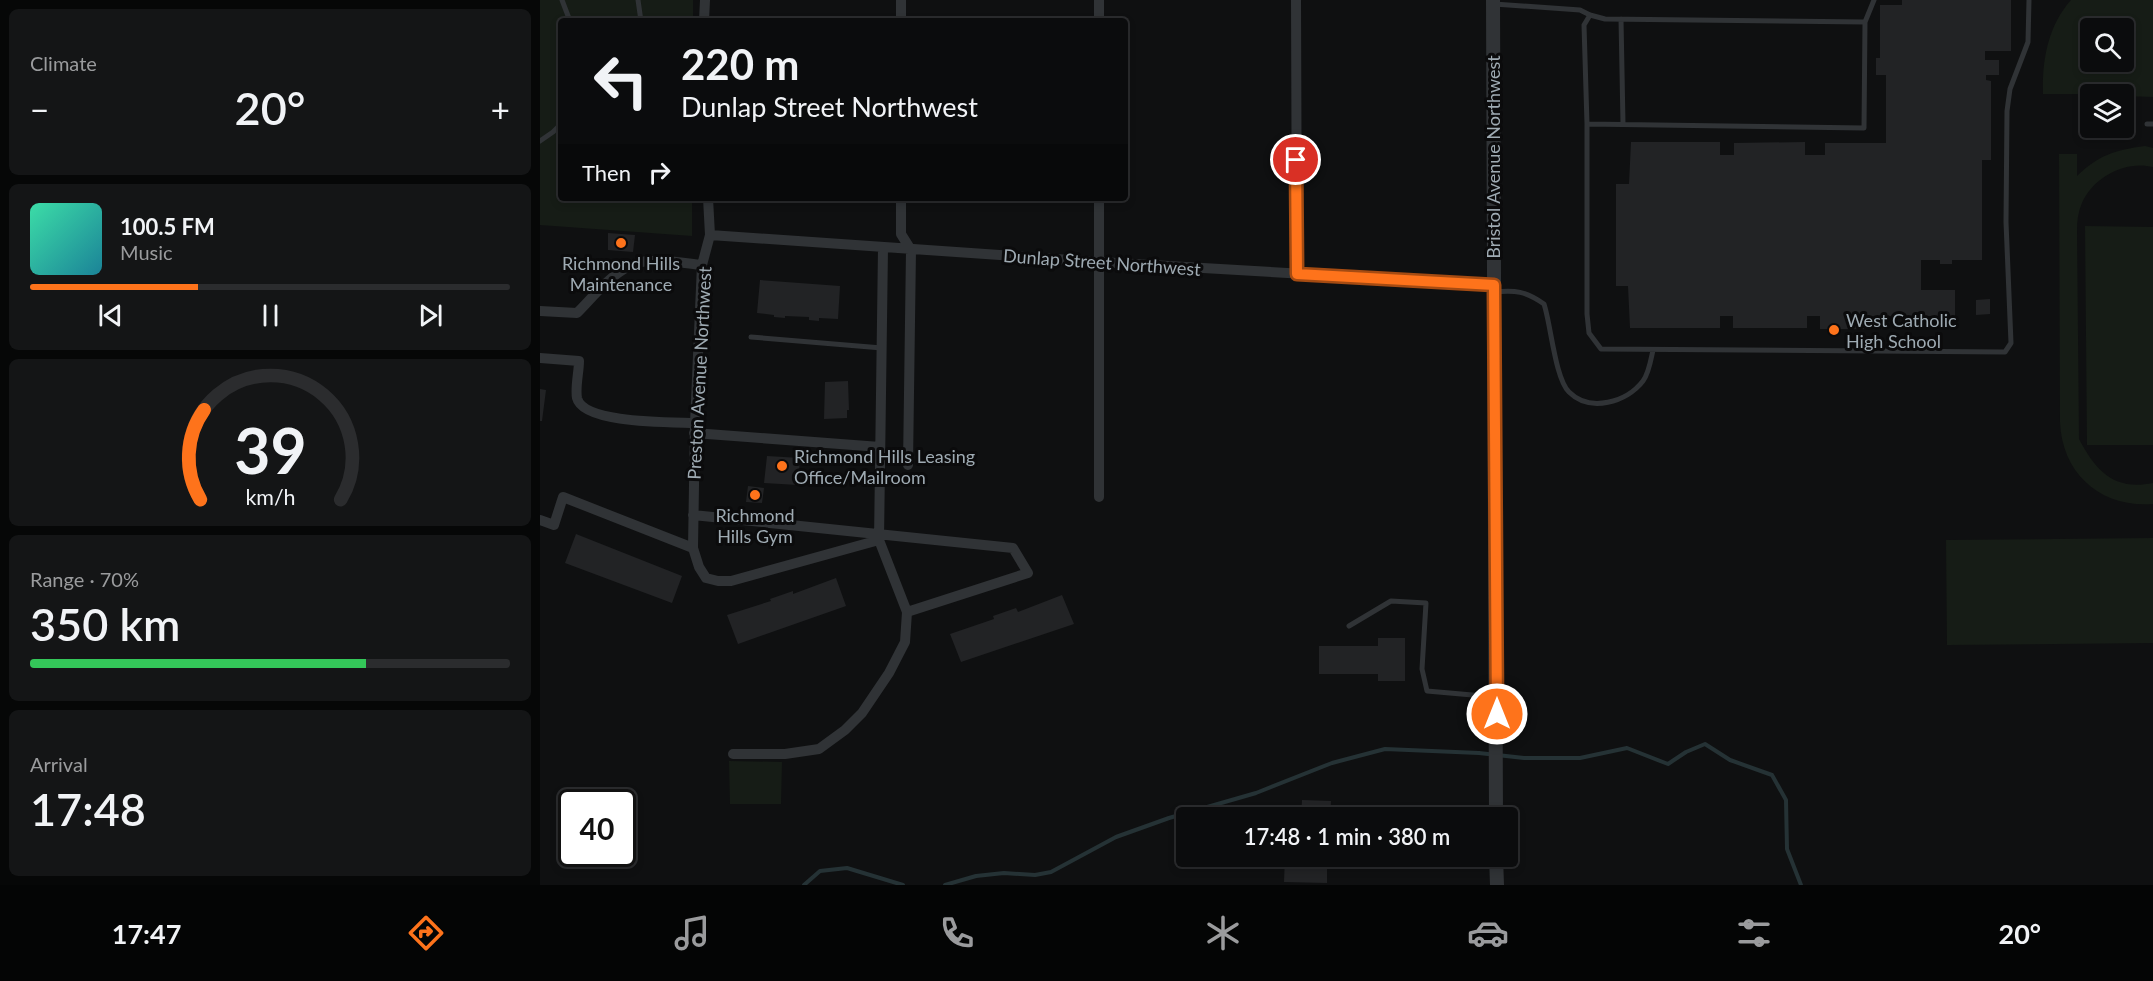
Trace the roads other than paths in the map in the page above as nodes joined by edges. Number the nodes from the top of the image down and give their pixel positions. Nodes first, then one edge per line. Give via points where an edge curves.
1 (562, 0) edge
2 (638, 0) edge
3 (705, 0) edge
4 (901, 0) edge
5 (1099, 0) edge
6 (1296, 0) edge
7 (1874, 0) edge
8 (2029, 0) edge
9 (1493, 2) edge
10 (1590, 15) junction
11 (569, 18) edge
12 (641, 18) edge
13 (704, 18) edge
14 (901, 18) edge
15 (1099, 18) edge
16 (1621, 19) junction
17 (1865, 22) junction
18 (1587, 124) junction
19 (1623, 124) junction
20 (558, 128) edge
21 (540, 141) edge
22 (708, 201) edge
23 (901, 201) edge
24 (1099, 201) edge
25 (710, 235) junction
26 (883, 248) junction
27 (911, 250) junction
28 (1100, 262) junction
29 (702, 264) junction
30 (1297, 274) junction
31 (1494, 289) junction
32 (540, 311) edge
33 (751, 337) dead end
34 (882, 348) junction
35 (1653, 350) junction
36 (540, 358) edge
37 (694, 428) junction
38 (880, 447) junction
39 (908, 465) dead end
40 (1099, 496) dead end
41 (693, 514) junction
42 (540, 520) edge
43 (879, 537) junction
44 (693, 548) junction
45 (907, 612) junction
46 (1349, 626) dead end
47 (1497, 697) junction
48 (733, 754) dead end
49 (1496, 807) edge
50 (1496, 867) edge
51 (1497, 885) edge

1 - 11 lane
2 - 12 lane
3 - 13 street
4 - 14 street
5 - 15 street
6 - 30 street
7 - 17 lane
8 - 35 lane via 2028,42 2010,89 2007,111 2011,343 2005,352
9 - 10 lane via 1580,10
9 - 31 street, Bristol Avenue Northwest
10 - 16 lane
10 - 18 lane via 1584,25
16 - 17 lane
16 - 19 lane
17 - 19 lane via 1864,128
18 - 19 lane
18 - 35 lane via 1589,333 1601,349
20 - 21 lane
22 - 25 street, Preston Avenue Northwest
23 - 27 street via 901,234
24 - 28 street
25 - 26 street, Dunlap Street Northwest
25 - 29 street, Preston Avenue Northwest
26 - 27 street, Dunlap Street Northwest
26 - 34 street
27 - 28 street, Dunlap Street Northwest
27 - 39 street
28 - 30 street, Dunlap Street Northwest
28 - 40 street
29 - 32 street via 635,264 613,278 577,313
29 - 37 street, Preston Avenue Northwest
30 - 31 street, Dunlap Street Northwest
31 - 35 lane via 1516,290 1544,304 1557,367 1569,392 1587,402 1606,404 1629,393 1644,380
31 - 47 street, Bristol Avenue Northwest
33 - 34 lane
34 - 38 street
36 - 37 street via 579,361 577,398 594,414
37 - 38 street
37 - 41 street, Preston Avenue Northwest
38 - 43 street
41 - 43 street
41 - 44 street, Preston Avenue Northwest
42 - 44 street via 554,525 563,497
43 - 44 street via 731,581 706,578
43 - 45 street
43 - 45 street via 1013,548 1028,573
45 - 48 street via 905,642 889,673 862,713 845,730 819,749 785,754
46 - 47 lane via 1391,601 1426,603 1422,669 1427,691
47 - 49 street, Bristol Avenue Northwest
50 - 51 street

